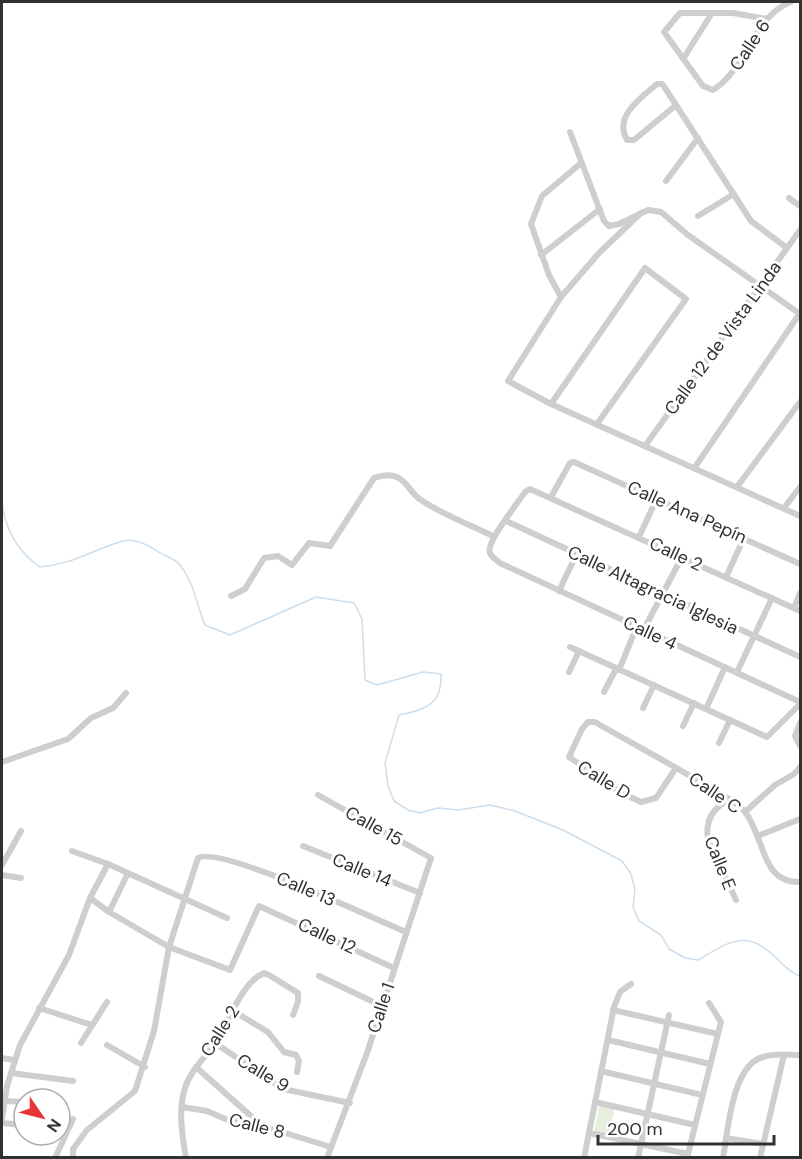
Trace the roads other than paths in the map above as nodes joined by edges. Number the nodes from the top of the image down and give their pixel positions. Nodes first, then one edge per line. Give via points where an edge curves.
1 (791, 2) edge
2 (712, 13) junction
3 (767, 19) junction
4 (683, 59) junction
5 (676, 105) junction
6 (570, 132) dead end
7 (698, 138) junction
8 (581, 163) junction
9 (666, 181) dead end
10 (734, 194) junction
11 (789, 198) dead end
12 (801, 206) edge
13 (600, 209) junction
14 (641, 213) junction
15 (698, 216) dead end
16 (801, 230) edge
17 (787, 248) junction
18 (541, 255) junction
19 (760, 286) junction
20 (561, 297) junction
21 (800, 313) edge
22 (801, 402) edge
23 (551, 404) junction
24 (597, 424) junction
25 (645, 446) junction
26 (695, 467) junction
27 (737, 487) junction
28 (801, 487) edge
29 (551, 497) junction
30 (657, 498) junction
31 (784, 508) junction
32 (801, 516) edge
33 (506, 521) junction
34 (493, 536) junction
35 (639, 537) junction
36 (744, 538) junction
37 (576, 555) junction
38 (682, 557) junction
39 (801, 564) edge
40 (726, 577) junction
41 (558, 591) junction
42 (801, 593) edge
43 (663, 594) junction
44 (231, 596) dead end
45 (772, 598) junction
46 (797, 609) edge
47 (640, 628) junction
48 (754, 636) junction
49 (570, 647) dead end
50 (579, 651) junction
51 (801, 657) edge
52 (725, 667) junction
53 (617, 669) junction
54 (569, 672) dead end
55 (737, 672) junction
56 (654, 686) junction
57 (604, 692) dead end
58 (126, 693) dead end
59 (694, 703) junction
60 (801, 703) edge
61 (644, 708) dead end
62 (706, 709) junction
63 (730, 720) junction
64 (801, 723) edge
65 (602, 726) joint
66 (683, 726) dead end
67 (719, 743) dead end
68 (801, 746) edge
69 (2, 762) edge
70 (801, 767) edge
71 (676, 768) junction
72 (318, 795) dead end
73 (729, 800) junction
74 (745, 812) junction
75 (801, 819) edge
76 (21, 831) dead end
77 (758, 836) junction
78 (303, 846) dead end
79 (72, 851) dead end
80 (431, 858) joint
81 (2, 861) edge
82 (108, 864) junction
83 (128, 873) junction
84 (2, 874) edge
85 (21, 878) dead end
86 (801, 882) edge
87 (420, 893) junction
88 (90, 898) junction
89 (183, 900) junction
90 (736, 900) dead end
91 (109, 912) junction
92 (227, 918) dead end
93 (406, 932) junction
94 (169, 947) junction
95 (394, 968) junction
96 (320, 975) dead end
97 (631, 984) dead end
98 (107, 1002) dead end
99 (709, 1003) dead end
100 (382, 1006) junction
101 (39, 1008) junction
102 (232, 1010) junction
103 (613, 1011) junction
104 (669, 1015) dead end
105 (293, 1016) dead end
106 (667, 1024) junction
107 (92, 1025) junction
108 (718, 1034) junction
109 (608, 1040) junction
110 (81, 1043) dead end
111 (215, 1043) junction
112 (107, 1045) dead end
113 (662, 1051) junction
114 (784, 1055) junction
115 (801, 1055) edge
116 (2, 1058) edge
117 (14, 1060) junction
118 (710, 1064) junction
119 (145, 1066) junction
120 (196, 1067) junction
121 (602, 1071) junction
122 (297, 1072) dead end
123 (11, 1073) junction
124 (73, 1081) dead end
125 (654, 1082) junction
126 (702, 1095) junction
127 (5, 1101) junction
128 (12, 1101) edge
129 (595, 1102) junction
130 (350, 1103) junction
131 (182, 1107) junction
132 (648, 1114) junction
133 (73, 1119) dead end
134 (2, 1121) edge
135 (695, 1125) junction
136 (262, 1126) junction
137 (589, 1133) junction
138 (726, 1138) junction
139 (763, 1144) junction
140 (641, 1146) junction
141 (331, 1147) junction
142 (186, 1156) edge
143 (688, 1156) edge
144 (55, 1158) edge
145 (73, 1158) edge
146 (196, 1158) edge
147 (327, 1158) edge
148 (584, 1158) edge
149 (638, 1158) edge
150 (723, 1158) edge
151 (760, 1158) edge

1 - 3 street, Calle 6 via 781,5
2 - 3 street
2 - 4 street
2 - 4 street via 678,14 664,32
3 - 4 street, Calle 6 via 740,62 717,88 710,90
5 - 5 street via 662,84 657,84 628,110 623,129 627,140 634,140
5 - 7 street
6 - 8 street
7 - 9 street
7 - 10 street
8 - 13 street
8 - 18 street via 542,196 536,206 531,224
10 - 15 street
10 - 17 street via 751,221
11 - 12 street
13 - 14 street via 604,221 614,226
13 - 18 street
14 - 19 street via 661,212
14 - 20 street
16 - 17 street, Calle 12 de Vista Linda
17 - 19 street, Calle 12 de Vista Linda
18 - 20 street
19 - 21 street
19 - 25 street, Calle 12 de Vista Linda
20 - 23 street via 507,378 510,384
21 - 26 street
22 - 27 street
23 - 24 street
23 - 24 street via 645,268 686,299
24 - 25 street
25 - 26 street
26 - 27 street
27 - 31 street
28 - 31 street
29 - 30 street, Calle Ana Pepín via 574,462
29 - 33 street, Calle 2 via 528,489
29 - 35 street, Calle 2
30 - 35 street
30 - 36 street, Calle Ana Pepín
31 - 32 street
33 - 34 street
33 - 37 street, Calle Altagracia Iglesia
34 - 41 street, Calle 4 via 489,553 500,563
34 - 44 street via 430,506 414,496 397,477 381,475 374,478 330,546 309,543 292,565 278,556 264,558 245,589
35 - 38 street, Calle 2
36 - 39 street, Calle Ana Pepín
36 - 40 street
37 - 41 street
37 - 43 street, Calle Altagracia Iglesia
38 - 40 street, Calle 2
38 - 43 street
40 - 45 street, Calle 2
41 - 47 street, Calle 4
42 - 46 street
43 - 47 street
43 - 48 street, Calle Altagracia Iglesia
45 - 46 street, Calle 2
45 - 48 street
47 - 52 street, Calle 4
47 - 53 street
48 - 51 street, Calle Altagracia Iglesia
48 - 55 street
49 - 50 street
50 - 53 street
50 - 54 street
52 - 55 street, Calle 4
52 - 62 street
53 - 56 street
53 - 57 street
55 - 60 street, Calle 4
56 - 59 street
56 - 61 street
58 - 69 street via 112,708 91,718 68,739
59 - 62 street
59 - 66 street
60 - 63 street via 767,737
62 - 63 street
63 - 67 street
64 - 68 street via 795,733
65 - 71 street, Calle C
65 - 71 street, Calle D via 588,722 569,757 620,792 650,802 657,798
70 - 74 street
71 - 73 street, Calle C
72 - 80 street, Calle 15
73 - 74 street, Calle C
73 - 90 street, Calle E via 713,812 706,831
74 - 77 street, Calle C
75 - 77 street
76 - 81 street
77 - 86 street, Calle C via 778,877 789,883
78 - 87 street, Calle 14
79 - 82 street
80 - 87 street, Calle 1
82 - 83 street
82 - 88 street
83 - 89 street
83 - 91 street
84 - 85 street
87 - 93 street, Calle 1
88 - 91 street
88 - 101 street via 69,955
89 - 92 street
89 - 93 street, Calle 13 via 196,861 202,855 258,869
89 - 94 street
91 - 94 street
93 - 95 street, Calle 1
94 - 95 street, Calle 12 via 231,970 259,906
94 - 119 street
95 - 100 street, Calle 1
96 - 100 street
97 - 103 street via 620,992
98 - 107 street
99 - 108 street via 721,1022
100 - 130 street, Calle 1
101 - 107 street
101 - 117 street
102 - 105 street, Calle 2 via 257,976 264,973 298,993
102 - 111 street, Calle 2
102 - 122 street via 268,1032 284,1052 296,1054
103 - 106 street
103 - 109 street
104 - 106 street
106 - 108 street
106 - 113 street
107 - 110 street
108 - 118 street
109 - 113 street
109 - 121 street
111 - 120 street, Calle 2
111 - 130 street, Calle 9 via 283,1089
112 - 119 street
113 - 118 street
113 - 125 street
114 - 115 street
114 - 138 street via 763,1056 751,1062 740,1075
114 - 139 street
116 - 117 street
117 - 123 street
118 - 126 street
119 - 145 street via 135,1091 87,1130 73,1149
120 - 131 street, Calle 2 via 185,1087
120 - 136 street
121 - 125 street
121 - 129 street
123 - 124 street
123 - 127 street
125 - 126 street
125 - 132 street
126 - 135 street
127 - 128 street
127 - 134 street
129 - 132 street
129 - 137 street
130 - 141 street, Calle 1
131 - 136 street, Calle 8
131 - 142 street, Calle 2
132 - 135 street
132 - 140 street
133 - 144 street
135 - 143 street
136 - 141 street, Calle 8
137 - 140 street
137 - 148 street
138 - 139 street
138 - 150 street
139 - 151 street
140 - 143 street
140 - 149 street
141 - 147 street, Calle 1
142 - 146 street

